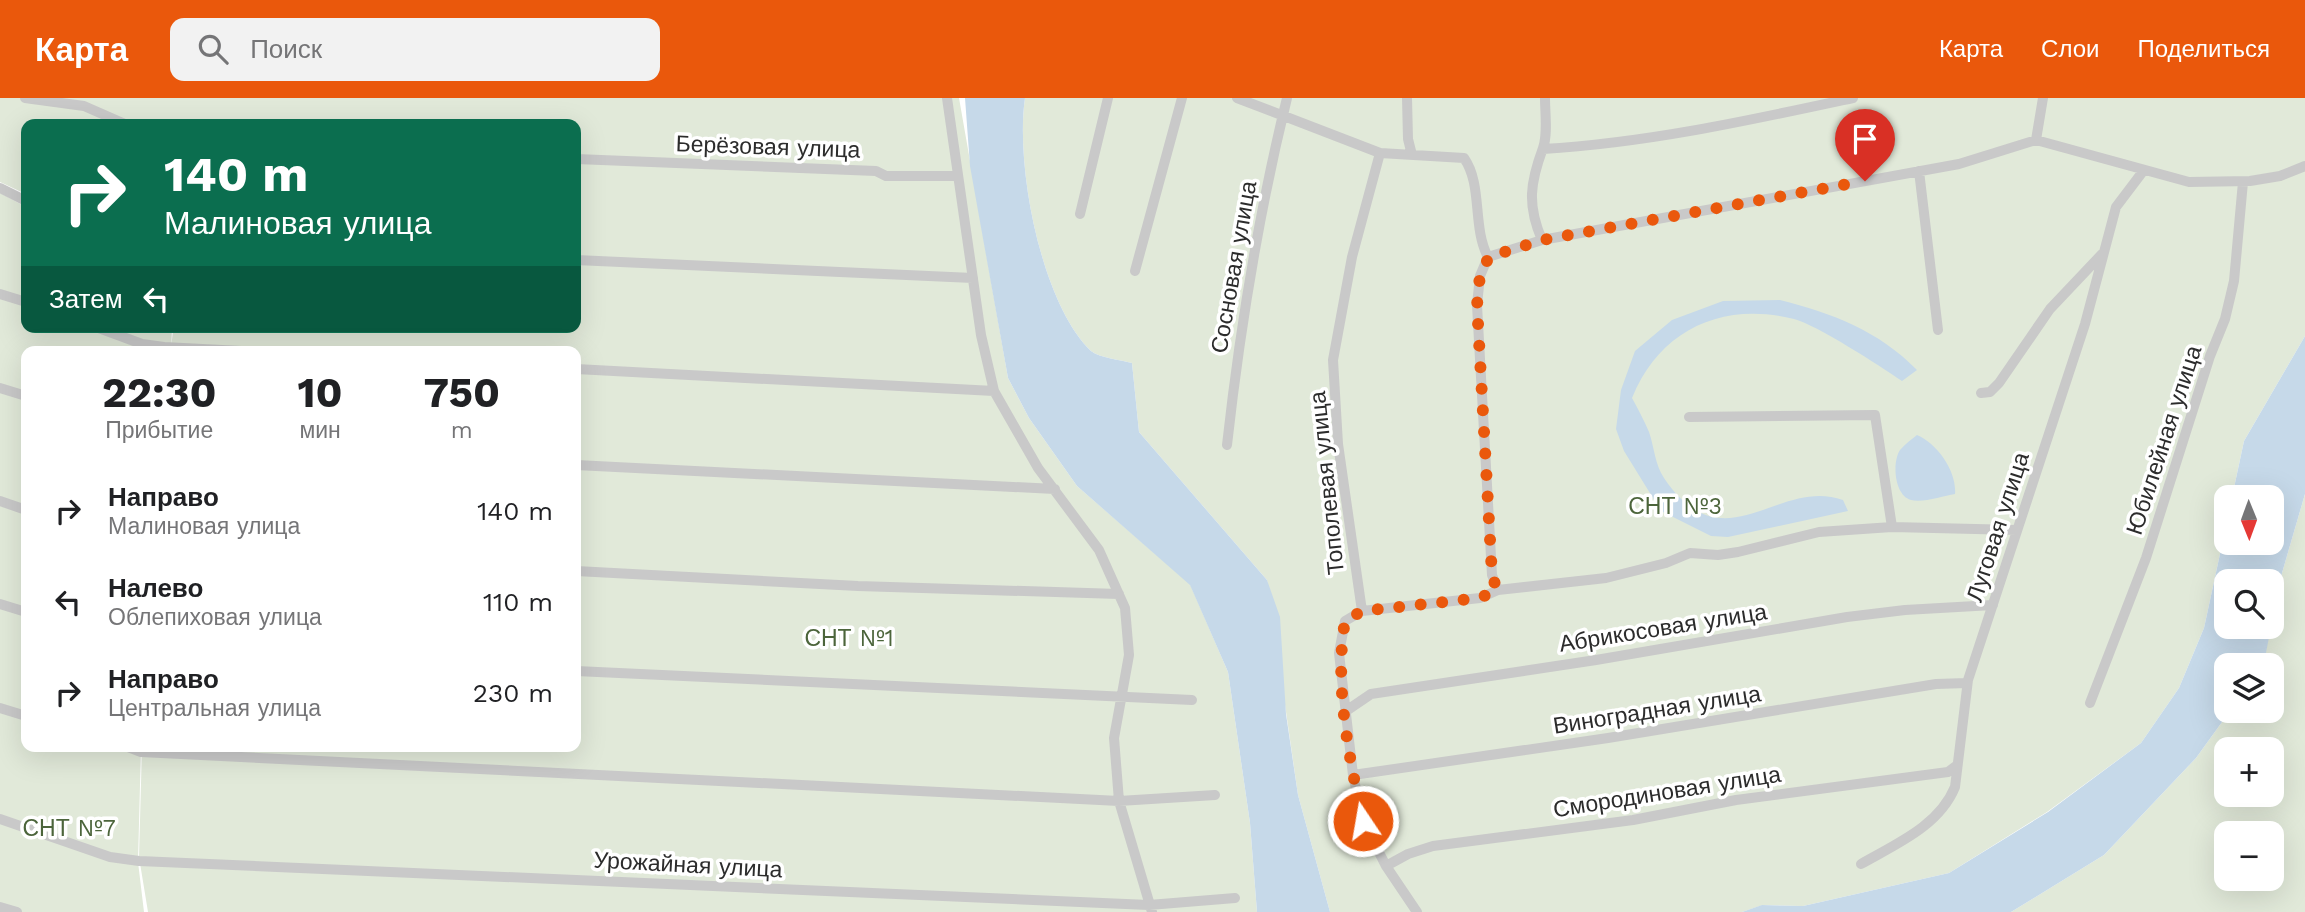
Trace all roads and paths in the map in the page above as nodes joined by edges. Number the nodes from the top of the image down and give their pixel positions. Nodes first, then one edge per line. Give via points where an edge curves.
1 (24, 98) edge
2 (947, 98) edge
3 (1108, 98) edge
4 (1182, 98) edge
5 (1237, 98) edge
6 (1287, 98) edge
7 (1407, 98) edge
8 (1545, 98) edge
9 (1853, 98) edge
10 (2043, 98) edge
11 (1283, 116) junction
12 (114, 119) edge
13 (2036, 140) junction
14 (1542, 149) junction
15 (1380, 153) junction
16 (1412, 155) junction
17 (581, 159) edge
18 (2305, 166) edge
19 (2144, 170) junction
20 (1919, 171) junction
21 (957, 176) junction
22 (2243, 182) junction
23 (0, 188) edge
24 (21, 198) edge
25 (1080, 214) dead end
26 (1542, 240) junction
27 (2102, 254) junction
28 (1489, 257) junction
29 (581, 261) edge
30 (1135, 271) dead end
31 (973, 278) junction
32 (0, 294) edge
33 (21, 300) edge
34 (1938, 330) dead end
35 (112, 333) edge
36 (157, 346) edge
37 (581, 369) edge
38 (0, 388) edge
39 (994, 391) junction
40 (1981, 393) dead end
41 (21, 394) edge
42 (1689, 417) dead end
43 (1227, 445) dead end
44 (581, 466) edge
45 (1055, 489) junction
46 (0, 501) edge
47 (21, 508) edge
48 (1892, 527) junction
49 (2017, 530) junction
50 (581, 571) edge
51 (1497, 590) junction
52 (1119, 594) junction
53 (0, 604) edge
54 (1993, 605) junction
55 (21, 610) edge
56 (1362, 611) junction
57 (581, 671) edge
58 (1968, 683) junction
59 (1121, 699) junction
60 (1192, 700) dead end
61 (2090, 703) dead end
62 (0, 708) edge
63 (1346, 711) junction
64 (21, 714) edge
65 (155, 752) edge
66 (1956, 766) junction
67 (1353, 775) junction
68 (1215, 794) dead end
69 (1119, 801) junction
70 (0, 819) edge
71 (1861, 864) dead end
72 (1387, 866) junction
73 (1235, 898) dead end
74 (0, 907) edge
75 (1151, 908) edge
76 (17, 912) edge
77 (1416, 912) edge

1 - 12 street via 84,106
2 - 21 street
3 - 25 street
4 - 30 street
5 - 11 street
6 - 11 street, Сосновая улица
7 - 16 street
8 - 14 street
9 - 14 street via 1736,123
10 - 13 street
11 - 15 street
11 - 43 street, Сосновая улица via 1253,261
13 - 19 street
13 - 20 street
14 - 26 street via 1531,200
15 - 16 street
15 - 56 street, Тополевая улица via 1352,257 1333,360 1338,444
16 - 28 street via 1464,158 1471,168 1477,224
17 - 21 street, Берёзовая улица
18 - 22 street
19 - 22 street via 2189,182
19 - 27 street, Луговая улица via 2116,207
20 - 26 street
20 - 34 street
21 - 31 street
22 - 61 street, Юбилейная улица via 2234,281 2225,319 2146,558
23 - 24 street
26 - 28 street
27 - 40 street via 2050,309 2000,383
27 - 49 street, Луговая улица via 2085,324
28 - 51 street via 1480,275 1477,305 1492,575
29 - 31 street
31 - 39 street
32 - 33 street
35 - 36 street
37 - 39 street
38 - 41 street
39 - 45 street
42 - 48 street via 1875,415
44 - 45 street
45 - 52 street via 1099,550
46 - 47 street
48 - 49 street
48 - 51 street via 1819,532 1718,555 1689,553 1606,578
49 - 54 street, Луговая улица
50 - 52 street
51 - 56 street via 1480,598
52 - 59 street via 1125,608 1129,655
53 - 55 street
54 - 58 street, Луговая улица
54 - 63 street, Абрикосовая улица via 1847,617 1371,694
56 - 63 street via 1345,621 1339,653
57 - 59 street
58 - 66 street, Луговая улица
58 - 67 street, Виноградная улица via 1923,686
59 - 60 street
59 - 69 street via 1115,738
62 - 64 street
63 - 67 street
65 - 69 street
66 - 71 street, Луговая улица via 1955,787 1948,802 1909,836
66 - 72 street, Смородиновая улица via 1948,772 1433,846
67 - 72 street via 1363,821
68 - 69 street
69 - 75 street
70 - 75 street, Урожайная улица via 110,857 138,861
72 - 77 street
73 - 75 street, Урожайная улица
74 - 76 street

